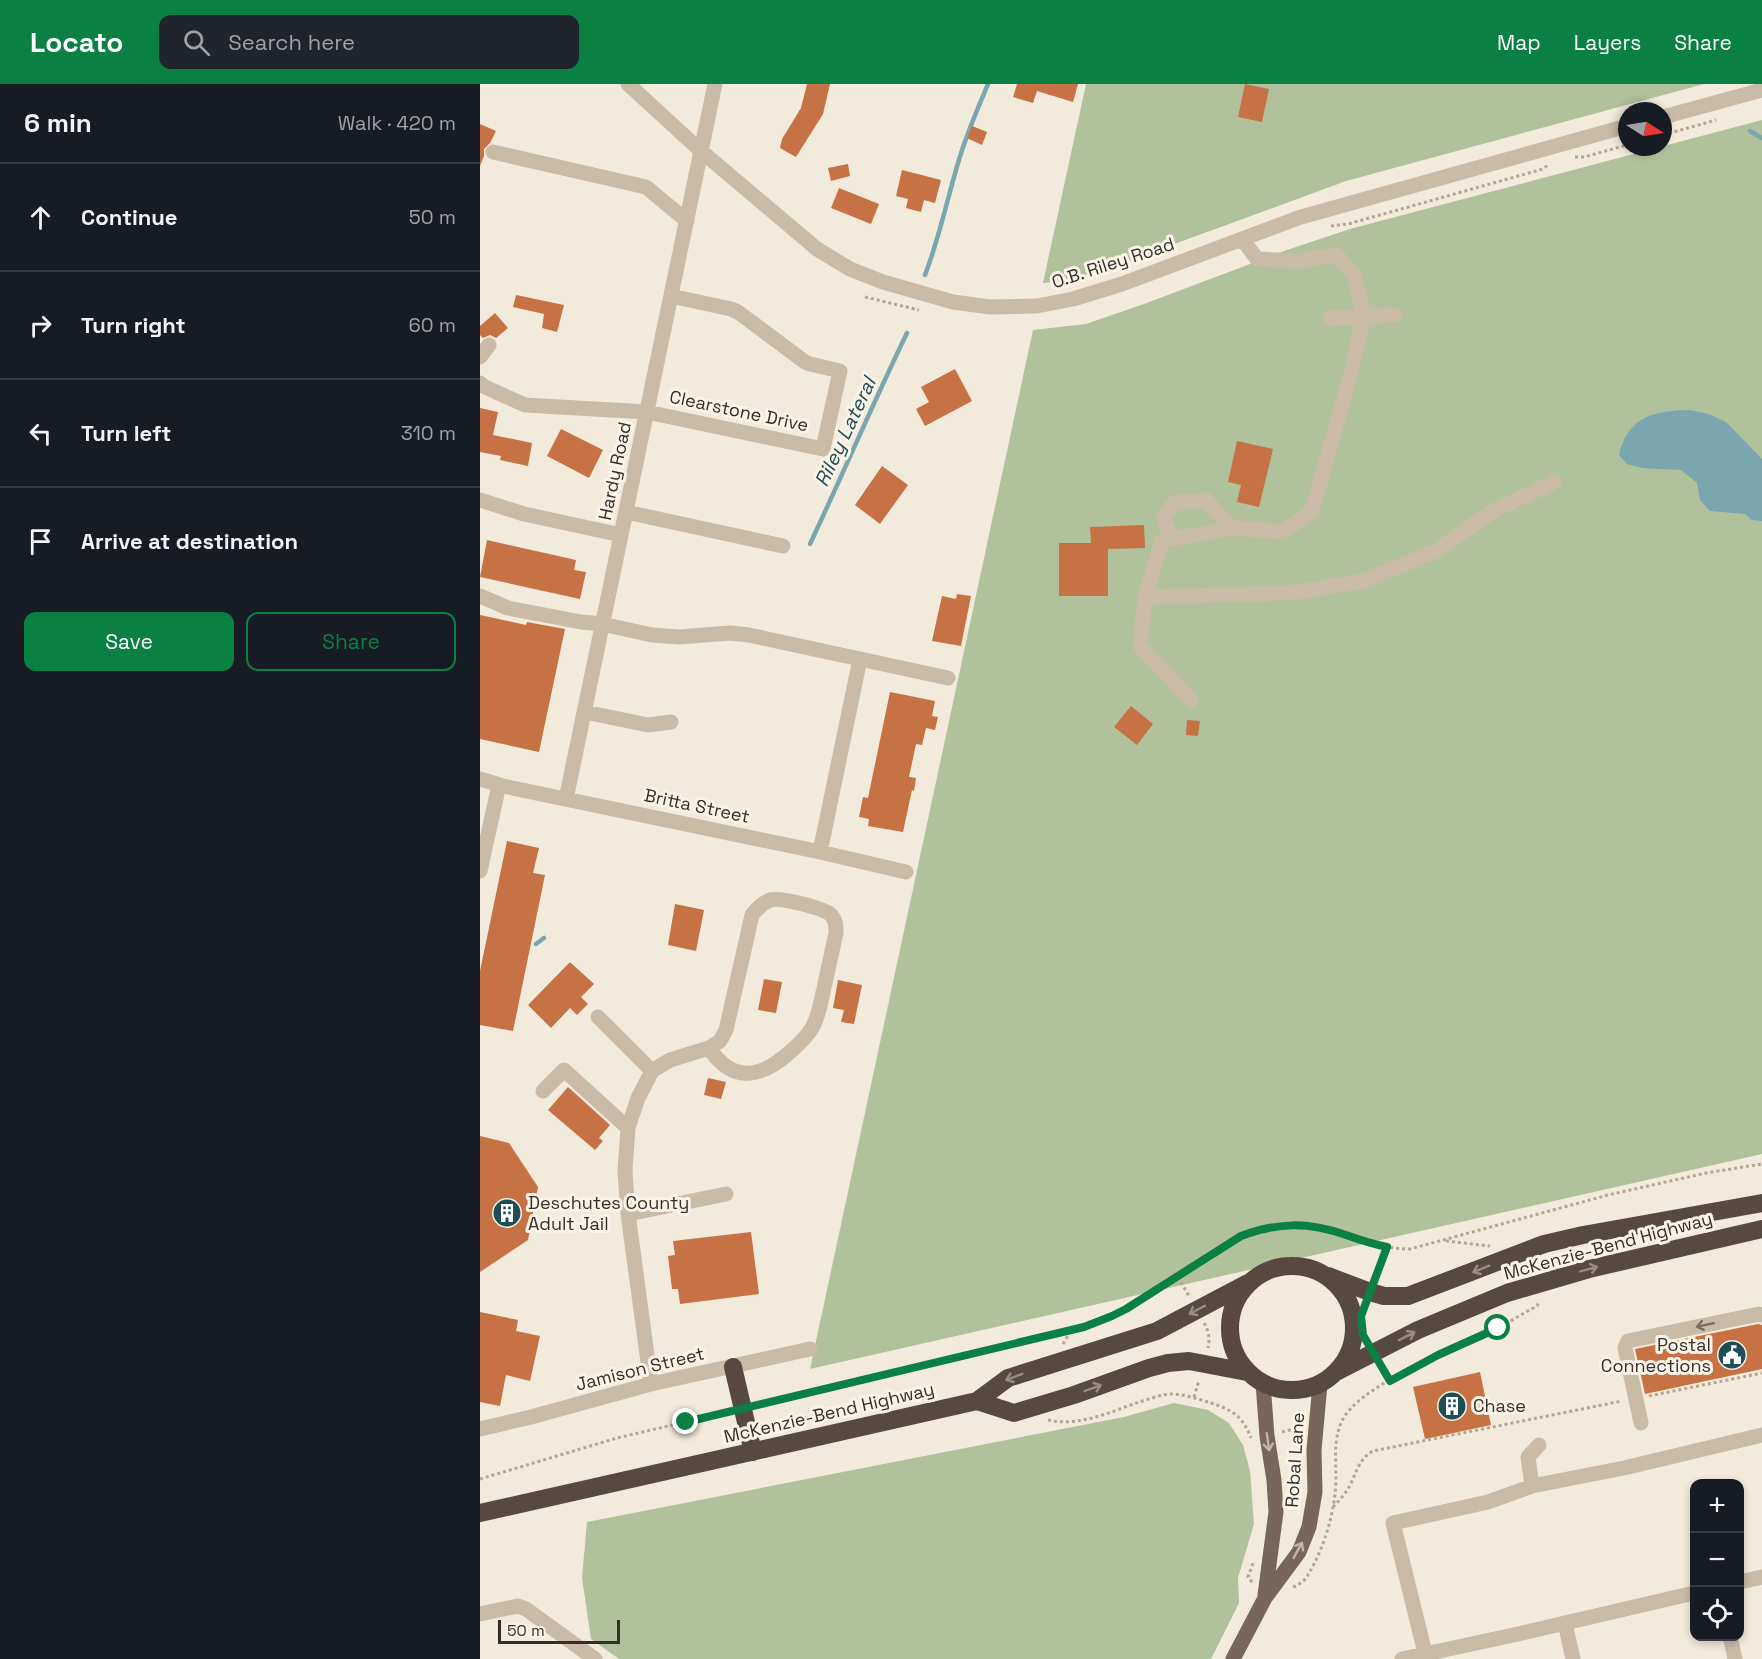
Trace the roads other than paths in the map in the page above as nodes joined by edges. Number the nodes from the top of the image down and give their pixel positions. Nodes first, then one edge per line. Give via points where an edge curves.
1 (628, 84) edge
2 (715, 84) edge
3 (1762, 90) edge
4 (1672, 115) edge
5 (1618, 129) edge
6 (701, 151) junction
7 (493, 152) dead end
8 (687, 221) junction
9 (1242, 239) junction
10 (671, 296) junction
11 (1395, 315) dead end
12 (1364, 316) junction
13 (1330, 318) dead end
14 (480, 383) edge
15 (647, 412) junction
16 (1554, 483) dead end
17 (480, 500) edge
18 (626, 512) junction
19 (1232, 528) junction
20 (621, 535) junction
21 (1173, 539) junction
22 (783, 546) dead end
23 (480, 596) edge
24 (1145, 597) junction
25 (602, 624) junction
26 (860, 659) junction
27 (948, 678) dead end
28 (1191, 700) dead end
29 (585, 712) junction
30 (671, 722) dead end
31 (480, 779) edge
32 (499, 785) junction
33 (566, 799) junction
34 (484, 832) edge
35 (820, 852) junction
36 (480, 871) edge
37 (906, 872) dead end
38 (598, 1017) dead end
39 (709, 1048) junction
40 (652, 1071) junction
41 (543, 1091) dead end
42 (628, 1128) junction
43 (726, 1194) dead end
44 (1762, 1203) edge
45 (628, 1214) junction
46 (1762, 1229) edge
47 (1328, 1276) junction
48 (1248, 1283) junction
49 (1762, 1315) edge
50 (810, 1349) dead end
51 (733, 1367) junction
52 (1247, 1372) junction
53 (1336, 1372) junction
54 (1263, 1383) junction
55 (1320, 1383) junction
56 (651, 1384) junction
57 (976, 1401) junction
58 (1641, 1423) dead end
59 (480, 1429) edge
60 (1762, 1436) edge
61 (1539, 1445) dead end
62 (753, 1452) junction
63 (1532, 1486) junction
64 (480, 1513) edge
65 (1762, 1577) edge
66 (1744, 1581) edge
67 (1690, 1594) edge
68 (1265, 1598) junction
69 (480, 1614) edge
70 (1564, 1623) junction
71 (1731, 1641) edge
72 (1425, 1656) edge
73 (1237, 1658) edge
74 (595, 1659) edge
75 (1402, 1659) edge
76 (1573, 1659) edge
77 (1735, 1659) edge

1 - 6 street, O.B. Riley Road
2 - 6 street, Hardy Road
3 - 4 street
5 - 9 street, O.B. Riley Road via 1301,217
6 - 8 street, Hardy Road
6 - 9 street, O.B. Riley Road via 817,249 850,269 953,302 990,307 1037,306 1073,299 1122,285
7 - 8 street via 646,187
8 - 10 street, Hardy Road
9 - 12 street via 1257,259 1299,261 1336,255 1354,275
10 - 15 street, Hardy Road
10 - 15 street, Clearstone Drive via 738,312 805,362 840,371 823,449
11 - 12 street
12 - 13 street
12 - 19 street via 1312,511 1283,532
14 - 15 street, Clearstone Drive via 525,405
15 - 18 street, Hardy Road
16 - 24 street via 1493,511 1436,551 1363,581 1297,592
17 - 20 street
18 - 20 street, Hardy Road
18 - 22 street
19 - 21 street
19 - 21 street via 1206,500 1175,502 1163,518
20 - 25 street, Hardy Road
21 - 24 street via 1162,541
23 - 25 street via 508,608
24 - 28 street via 1140,646
25 - 26 street via 679,638 749,635
25 - 29 street, Hardy Road
26 - 27 street
26 - 35 street
29 - 30 street via 648,725
29 - 33 street, Hardy Road
31 - 32 street, Britta Street
32 - 33 street, Britta Street
32 - 34 street
33 - 35 street, Britta Street
34 - 36 street
35 - 37 street, Britta Street
38 - 40 street
39 - 39 street via 720,1041 726,1030 752,915 760,906 777,899 831,915 836,933 818,1014 800,1044 761,1071 747,1075 718,1061
39 - 40 street via 670,1060
40 - 42 street
41 - 42 street via 564,1070
42 - 45 street
43 - 45 street
44 -> 47 highway, McKenzie-Bend Highway via 1544,1244 1408,1296 1384,1296
45 - 56 street
53 -> 46 highway, McKenzie-Bend Highway via 1418,1330 1507,1293 1589,1269
47 - 48 highway via 1309,1267 1287,1265 1266,1270
47 - 53 highway via 1344,1292 1353,1312 1354,1334 1348,1354
48 - 52 highway via 1230,1317 1230,1337
48 -> 57 highway, McKenzie-Bend Highway via 1157,1331 1008,1378
49 -> 58 street via 1628,1341 1625,1348
50 - 51 street, Jamison Street
51 - 56 street, Jamison Street
51 - 62 highway
52 - 54 highway
57 -> 52 highway via 1014,1413 1168,1363 1189,1361
53 - 55 highway
54 - 55 highway via 1301,1390
54 -> 68 main road, Robal Lane via 1276,1512
68 -> 55 main road, Robal Lane via 1299,1552 1309,1527 1315,1492
56 - 59 street, Jamison Street
57 - 62 highway, McKenzie-Bend Highway
60 - 63 street
61 - 63 street via 1528,1458
62 - 64 highway, McKenzie-Bend Highway
63 - 72 street via 1488,1502 1393,1522
65 - 66 street
67 - 70 street
68 - 73 main road, Robal Lane
69 - 74 street via 518,1606 526,1609
70 - 72 street
70 - 76 street
71 - 77 street
72 - 75 street

